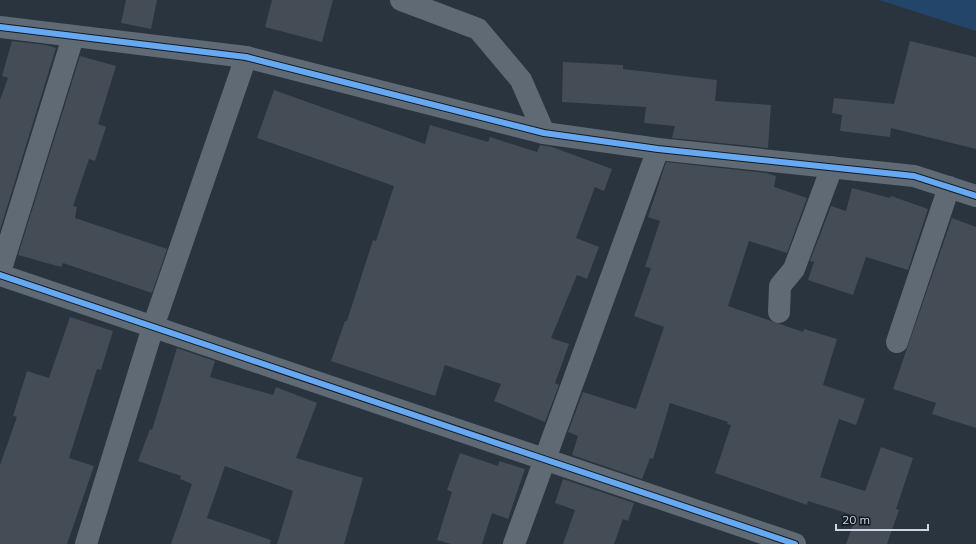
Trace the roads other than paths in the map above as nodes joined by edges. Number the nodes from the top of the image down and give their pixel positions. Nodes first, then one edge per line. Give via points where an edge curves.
1 (401, 0) edge
2 (0, 27) edge
3 (73, 36) junction
4 (246, 57) junction
5 (544, 133) junction
6 (658, 149) junction
7 (832, 168) junction
8 (949, 187) junction
9 (976, 196) edge
10 (0, 274) edge
11 (779, 312) dead end
12 (153, 327) junction
13 (896, 342) dead end
14 (546, 459) junction
15 (86, 544) edge
16 (514, 544) edge
17 (795, 544) edge

1 - 5 street via 478,29 521,80
2 - 3 street
3 - 4 street
3 - 10 street
4 - 5 street
4 - 12 street
5 - 6 street
6 - 7 street
6 - 14 street
7 - 8 street via 914,176
7 - 11 street via 794,269 780,286
8 - 9 street
8 - 13 street
10 - 12 street
12 - 14 street
12 - 15 street
14 - 16 street
14 - 17 street

